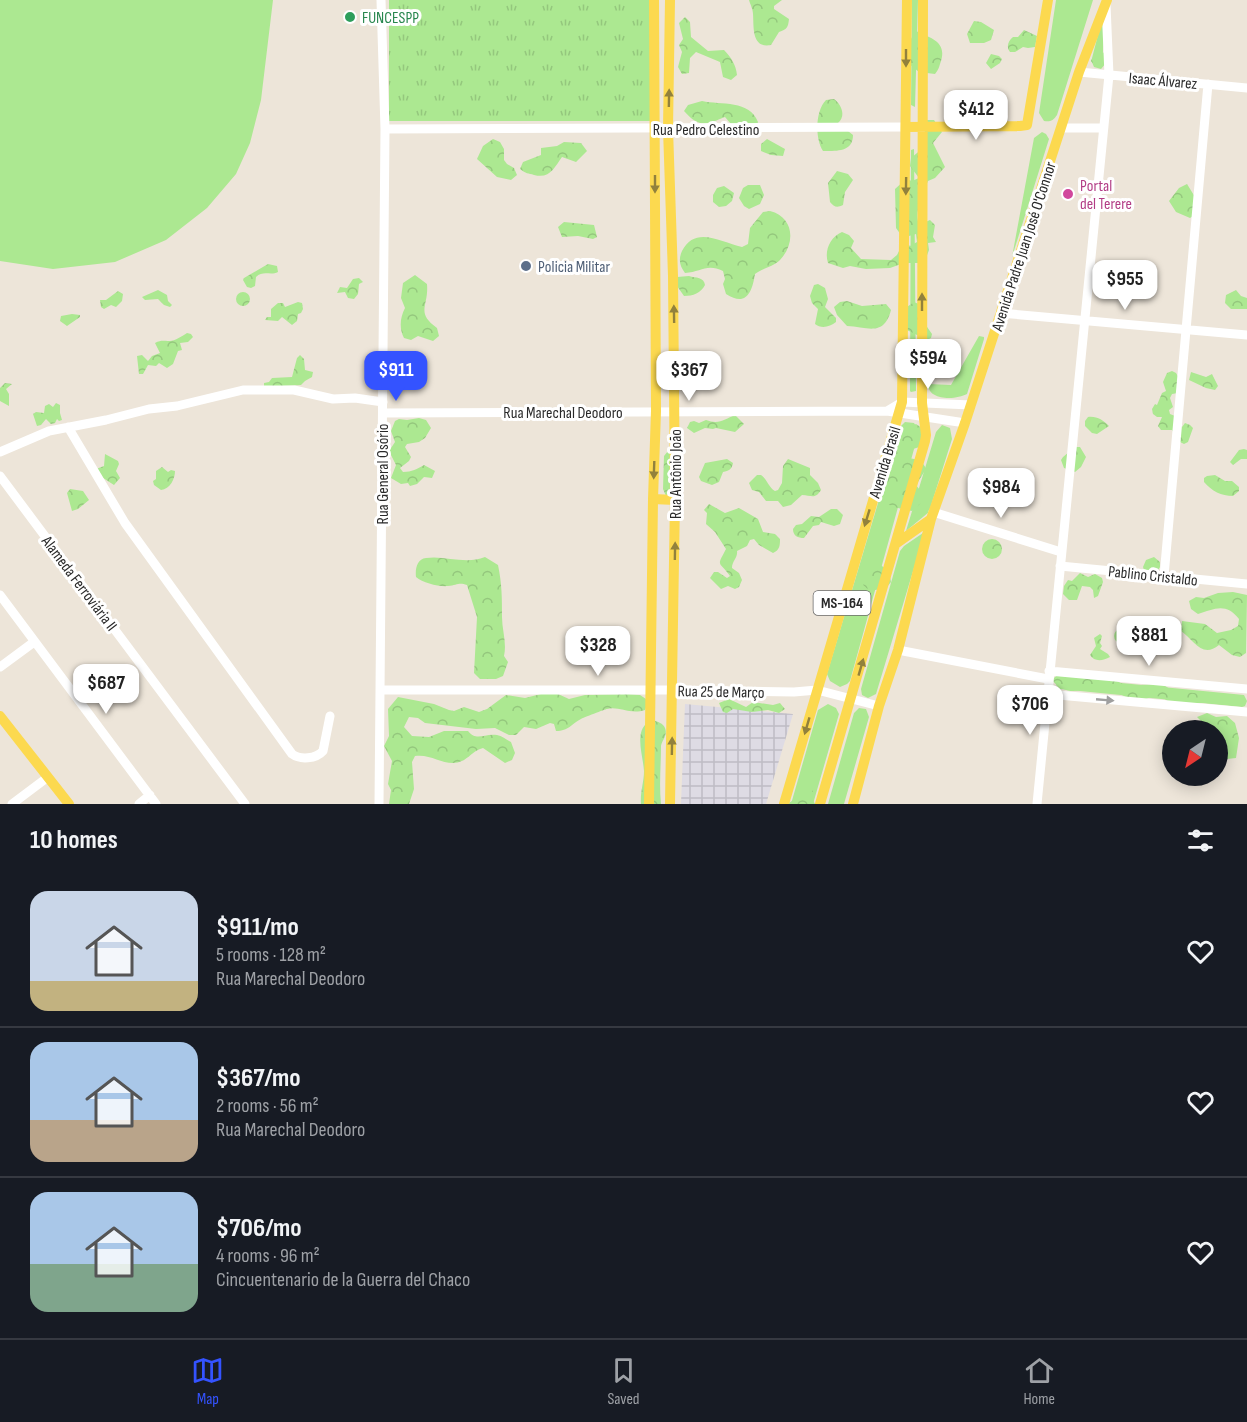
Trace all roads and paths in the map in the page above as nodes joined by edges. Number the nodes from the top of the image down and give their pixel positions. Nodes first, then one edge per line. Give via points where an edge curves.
1 (381, 0) edge
2 (654, 0) edge
3 (670, 0) edge
4 (907, 0) edge
5 (923, 0) edge
6 (1048, 0) edge
7 (1107, 2) edge
8 (1079, 72) junction
9 (1108, 75) junction
10 (1208, 84) junction
11 (1247, 88) edge
12 (906, 127) junction
13 (922, 127) junction
14 (1062, 128) junction
15 (1103, 128) junction
16 (385, 129) junction
17 (655, 129) junction
18 (668, 129) junction
19 (673, 276) junction
20 (656, 277) junction
21 (1000, 313) junction
22 (1084, 321) junction
23 (1186, 330) junction
24 (1247, 336) edge
25 (383, 402) junction
26 (902, 402) junction
27 (922, 403) junction
28 (971, 405) junction
29 (656, 411) junction
30 (675, 412) junction
31 (382, 413) junction
32 (893, 413) junction
33 (925, 418) junction
34 (965, 423) junction
35 (68, 427) junction
36 (0, 452) edge
37 (0, 476) edge
38 (653, 499) junction
39 (675, 500) junction
40 (932, 516) junction
41 (897, 543) junction
42 (1061, 552) junction
43 (1060, 566) junction
44 (1164, 576) junction
45 (1247, 584) edge
46 (0, 595) edge
47 (34, 642) junction
48 (898, 650) junction
49 (0, 667) edge
50 (1049, 675) junction
51 (1247, 689) edge
52 (381, 690) junction
53 (673, 690) junction
54 (817, 690) junction
55 (650, 691) junction
56 (1047, 694) junction
57 (851, 699) junction
58 (879, 706) junction
59 (1247, 712) edge
60 (0, 716) edge
61 (330, 716) dead end
62 (48, 777) junction
63 (150, 795) junction
64 (12, 804) edge
65 (69, 804) edge
66 (139, 804) edge
67 (156, 804) edge
68 (245, 804) edge
69 (379, 804) edge
70 (649, 804) edge
71 (670, 804) edge
72 (784, 804) edge
73 (820, 804) edge
74 (853, 804) edge
75 (1037, 804) edge

1 - 16 street, Rua General Osório
2 - 17 main road, Rua Antônio João
18 -> 3 main road, Rua Antônio João
4 -> 12 main road, Avenida Brasil / MS-164
5 - 13 main road, Avenida Brasil / MS-164
6 - 13 main road, Rua Pedro Celestino via 1026,125
7 - 8 main road, Avenida Padre Juan José O'Connor
7 - 9 street
8 - 9 street, Isaac Álvarez
8 - 14 main road, Avenida Padre Juan José O'Connor
9 - 10 street, Isaac Álvarez
9 - 15 street
10 - 11 street, Isaac Álvarez
10 - 23 street
12 - 13 main road, Rua Pedro Celestino
12 - 18 street, Rua Pedro Celestino
12 -> 26 main road, Avenida Brasil / MS-164
27 -> 13 main road, Avenida Brasil / MS-164
14 - 15 street
14 - 21 main road, Avenida Padre Juan José O'Connor
15 - 22 street
16 - 17 street, Rua Pedro Celestino
16 - 25 street, Rua General Osório
17 - 18 street, Rua Pedro Celestino
17 -> 20 main road, Rua Antônio João
18 - 19 main road, Rua Antônio João
19 - 20 main road
30 -> 19 main road, Rua Antônio João
20 - 29 main road, Rua Antônio João
21 - 22 street
21 - 28 main road, Avenida Padre Juan José O'Connor
22 - 23 street
22 - 42 street
23 - 24 street
23 - 44 street
25 - 31 street, Rua General Osório
25 - 35 street via 333,399 294,390 243,390
26 - 27 street
26 - 32 main road, Avenida Brasil / MS-164
27 - 28 street
27 - 33 main road, Avenida Brasil / MS-164
28 - 34 main road, Avenida Padre Juan José O'Connor
29 - 30 street, Rua Marechal Deodoro
29 - 31 street, Rua Marechal Deodoro
29 -> 38 main road, Rua Antônio João
30 - 32 street, Rua Marechal Deodoro
30 - 39 main road, Rua Antônio João
31 - 52 street, Rua General Osório
32 - 33 street, Rua Marechal Deodoro
32 -> 54 main road, Avenida Brasil / MS-164
33 - 34 street, Rua Marechal Deodoro
33 - 41 main road, Avenida Brasil / MS-164 via 925,441
34 - 40 main road, Avenida Padre Juan José O'Connor
35 - 36 street
35 - 61 street via 125,523 292,754 302,758 320,755
37 - 68 street, Alameda Ferroviária II
38 - 39 main road
38 - 55 main road, Rua Antônio João
53 -> 39 main road, Rua Antônio João
40 - 41 main road
40 - 42 street
40 - 48 main road, Avenida Padre Juan José O'Connor
57 -> 41 main road, Avenida Brasil / MS-164
42 - 43 street
43 - 44 street, Pablino Cristaldo
43 - 50 street
44 - 45 street, Pablino Cristaldo
46 - 47 street
47 - 49 street
47 - 63 street
48 - 50 street
48 - 58 main road, Avenida Padre Juan José O'Connor
50 - 51 street
50 - 56 street
52 - 55 street, Rua 25 de Março
52 - 69 street, Rua General Osório
53 - 54 street, Rua 25 de Março
53 - 55 street, Rua 25 de Março
71 -> 53 main road, Rua Antônio João
54 - 57 street, Rua 25 de Março
54 -> 72 main road, Avenida Brasil / MS-164
55 - 70 main road, Rua Antônio João
56 -> 59 street
56 - 75 street
57 - 58 street, Rua 25 de Março
57 - 73 main road, Avenida Brasil / MS-164
58 - 74 main road, Avenida Padre Juan José O'Connor
60 - 62 main road
62 - 64 street
62 - 65 main road
63 - 66 street
63 - 67 street

